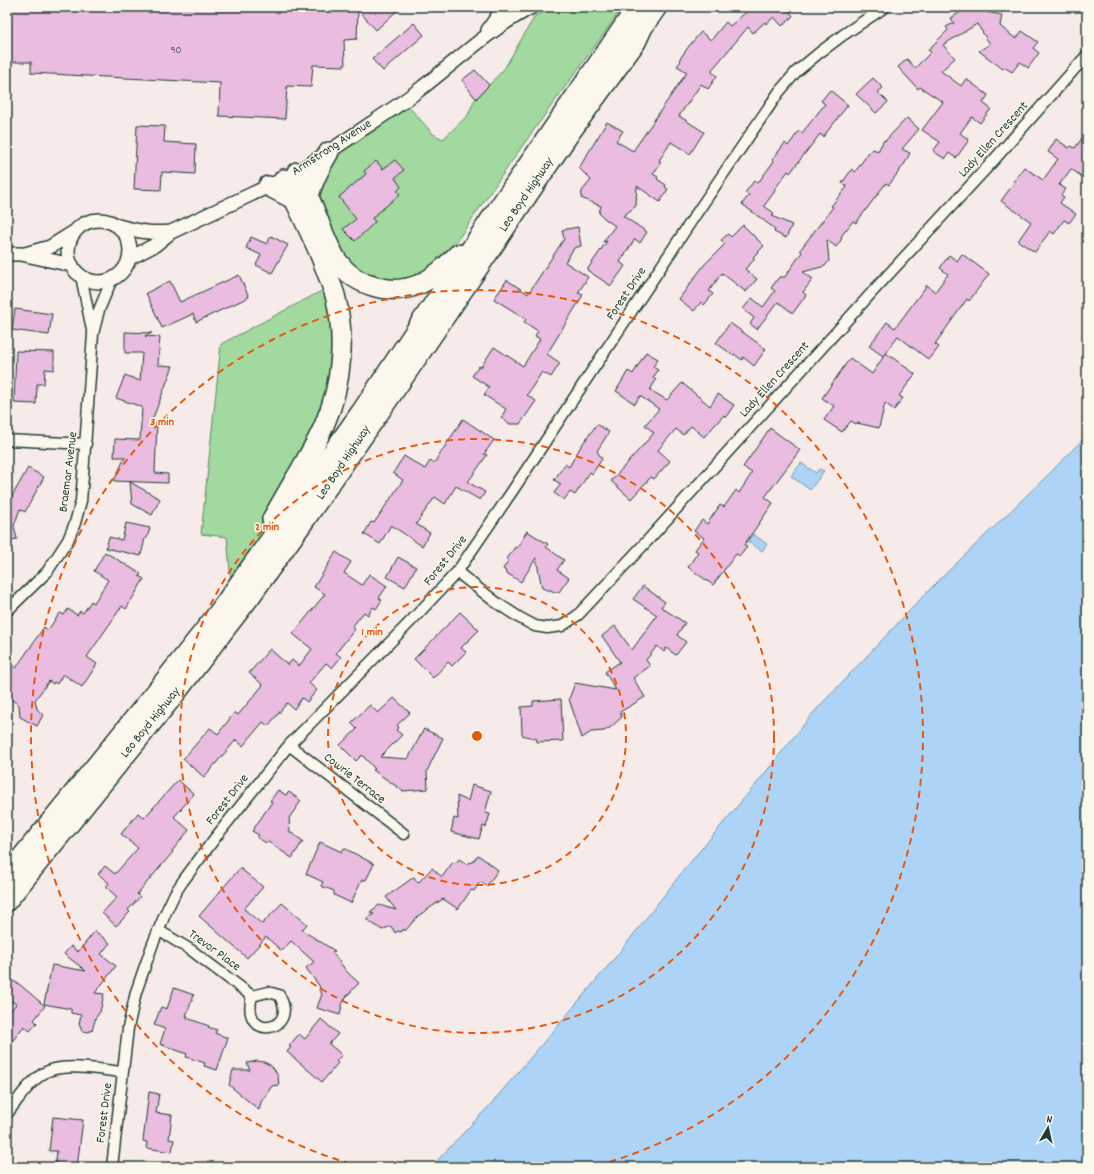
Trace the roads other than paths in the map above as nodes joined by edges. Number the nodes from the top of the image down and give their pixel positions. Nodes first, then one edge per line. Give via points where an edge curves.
1 (504, 7) edge
2 (532, 7) edge
3 (637, 7) edge
4 (657, 7) edge
5 (668, 7) edge
6 (885, 7) edge
7 (479, 41) junction
8 (636, 42) junction
9 (1087, 55) edge
10 (329, 152) junction
11 (283, 179) junction
12 (302, 198) junction
13 (490, 220) junction
14 (118, 226) junction
15 (75, 231) junction
16 (171, 232) junction
17 (7, 254) edge
18 (21, 254) junction
19 (130, 258) junction
20 (72, 265) junction
21 (81, 276) junction
22 (112, 279) junction
23 (92, 334) junction
24 (7, 440) edge
25 (86, 444) junction
26 (251, 568) junction
27 (457, 572) junction
28 (7, 611) edge
29 (289, 745) junction
30 (404, 834) dead end
31 (7, 875) edge
32 (7, 901) edge
33 (158, 930) junction
34 (252, 996) dead end
35 (122, 1072) junction
36 (7, 1114) edge
37 (112, 1167) edge

1 - 7 street, Armstrong Avenue
2 - 7 street, Armstrong Avenue via 512,17
3 - 13 highway, Leo Boyd Highway
4 - 8 highway, Leo Boyd Highway
5 - 8 highway
6 - 27 street, Forest Drive via 819,53 796,72 779,92
7 - 10 street, Armstrong Avenue via 420,90
8 - 32 highway, Leo Boyd Highway via 566,139 250,597 176,693
9 - 27 street, Lady Ellen Crescent via 578,615 562,626 535,626 503,607
10 - 11 street, Armstrong Avenue
10 - 12 highway
11 - 12 highway
11 - 16 street, Armstrong Avenue
12 - 13 highway via 339,263 348,273 360,281 385,289 410,287 433,277
12 - 26 highway via 335,296 341,332 340,368 335,395 325,424 266,530
13 - 26 highway, Leo Boyd Highway via 361,412
14 - 15 street via 101,220 90,221
14 - 16 street, Armstrong Avenue via 148,233
14 - 19 street via 129,240
15 - 18 street via 50,247
15 - 20 street via 68,253
16 - 19 street, Armstrong Avenue via 155,245
17 - 18 street
18 - 20 street
19 - 22 street via 125,268
20 - 21 street
21 - 22 street via 99,282
21 - 23 street, Braemar Avenue
22 - 23 street, Braemar Avenue via 98,310
23 - 25 street, Braemar Avenue
24 - 25 street
25 - 28 street, Braemar Avenue via 81,501 68,540 47,572
26 - 31 highway, Leo Boyd Highway via 177,665
27 - 29 street, Forest Drive
29 - 30 street, Cowrie Terrace
29 - 33 street, Forest Drive via 187,875 175,893
33 - 34 street, Trevor Place via 192,950
33 - 35 street, Forest Drive via 134,998
35 - 36 street via 69,1067 42,1073
35 - 37 street, Forest Drive

